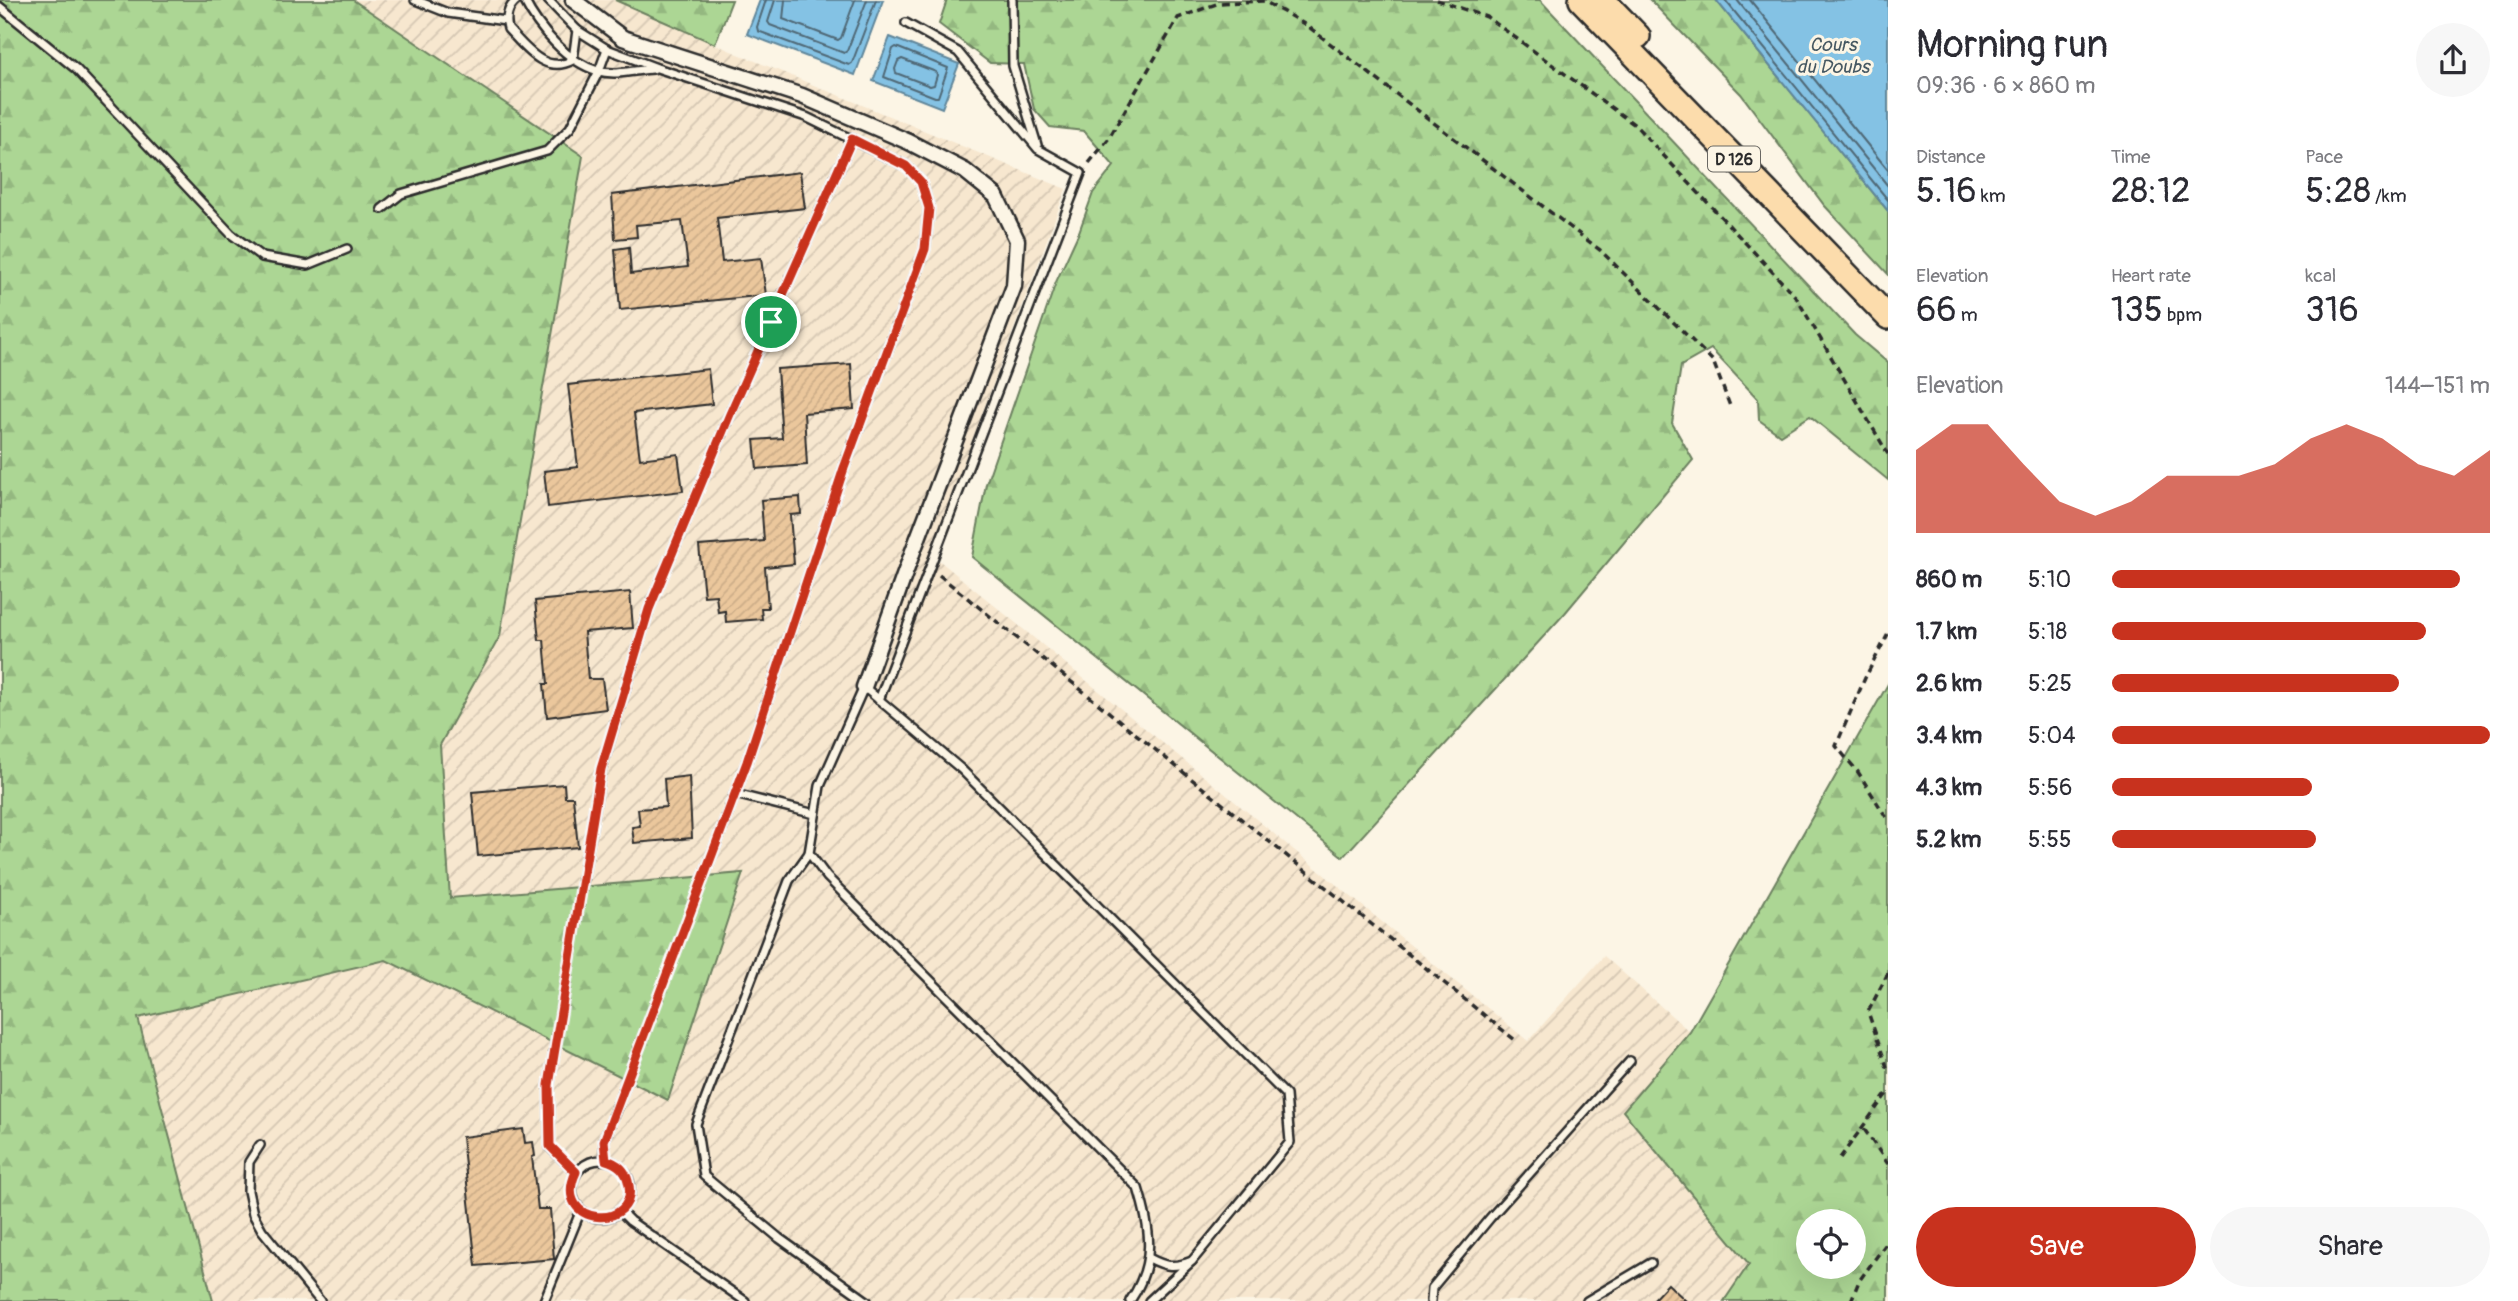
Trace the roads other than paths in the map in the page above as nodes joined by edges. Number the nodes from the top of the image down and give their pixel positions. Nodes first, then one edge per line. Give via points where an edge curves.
1 (415, 0) edge
2 (517, 0) edge
3 (524, 0) edge
4 (548, 0) edge
5 (573, 0) edge
6 (1012, 0) edge
7 (1581, 0) edge
8 (1603, 0) edge
9 (0, 7) edge
10 (506, 21) junction
11 (906, 23) dead end
12 (577, 30) junction
13 (607, 49) junction
14 (573, 60) junction
15 (657, 68) junction
16 (599, 71) junction
17 (852, 139) junction
18 (1038, 149) junction
19 (382, 209) dead end
20 (347, 249) dead end
21 (1888, 295) edge
22 (1888, 317) edge
23 (864, 687) junction
24 (879, 700) junction
25 (735, 794) junction
26 (815, 814) junction
27 (809, 853) junction
28 (1630, 1061) dead end
29 (260, 1145) dead end
30 (606, 1160) junction
31 (576, 1172) junction
32 (581, 1210) junction
33 (620, 1211) junction
34 (1149, 1258) junction
35 (1192, 1261) junction
36 (1651, 1263) dead end
37 (320, 1301) edge
38 (544, 1301) edge
39 (745, 1301) edge
40 (867, 1301) edge
41 (1130, 1301) edge
42 (1149, 1301) edge
43 (1432, 1301) edge
44 (1587, 1301) edge

1 - 10 lane via 448,13
2 - 10 lane
3 - 14 lane via 542,28
4 - 12 lane
5 - 23 street via 623,38 802,96 965,171 996,196 1017,240 1014,286
6 - 18 lane via 1013,66
7 - 22 main road, D 126
8 - 21 main road, D 126
9 - 20 lane via 76,69 231,234 262,257 307,265
10 - 14 lane via 508,29 547,65 562,66
11 - 18 lane via 958,52
12 - 13 lane
12 - 14 lane
13 - 15 lane
13 - 16 lane
14 - 16 lane
15 - 16 lane
15 - 17 lane via 806,117
16 - 19 lane via 570,128 547,151 401,194
17 - 25 lane via 906,166 921,182 929,208 925,249 844,468
17 - 31 lane via 649,609 601,769 549,1085 550,1146
18 - 24 lane via 1081,173
23 - 24 lane
23 - 26 lane via 820,786
24 - 35 lane via 961,769 1286,1095 1290,1142
25 - 26 lane
25 - 30 lane via 604,1141
26 - 27 lane
27 - 34 lane via 827,877 1138,1188 1147,1216
27 - 40 lane via 789,881 696,1124 704,1176 779,1238
28 - 43 lane via 1432,1288
29 - 37 lane via 248,1161 253,1214
30 - 31 lane via 589,1162
30 - 33 lane via 622,1168 630,1185
31 - 32 lane via 572,1196
32 - 33 lane via 596,1218
32 - 38 lane
33 - 39 lane
34 - 35 lane via 1165,1267
34 - 41 lane via 1141,1285
35 - 42 lane
36 - 44 lane

